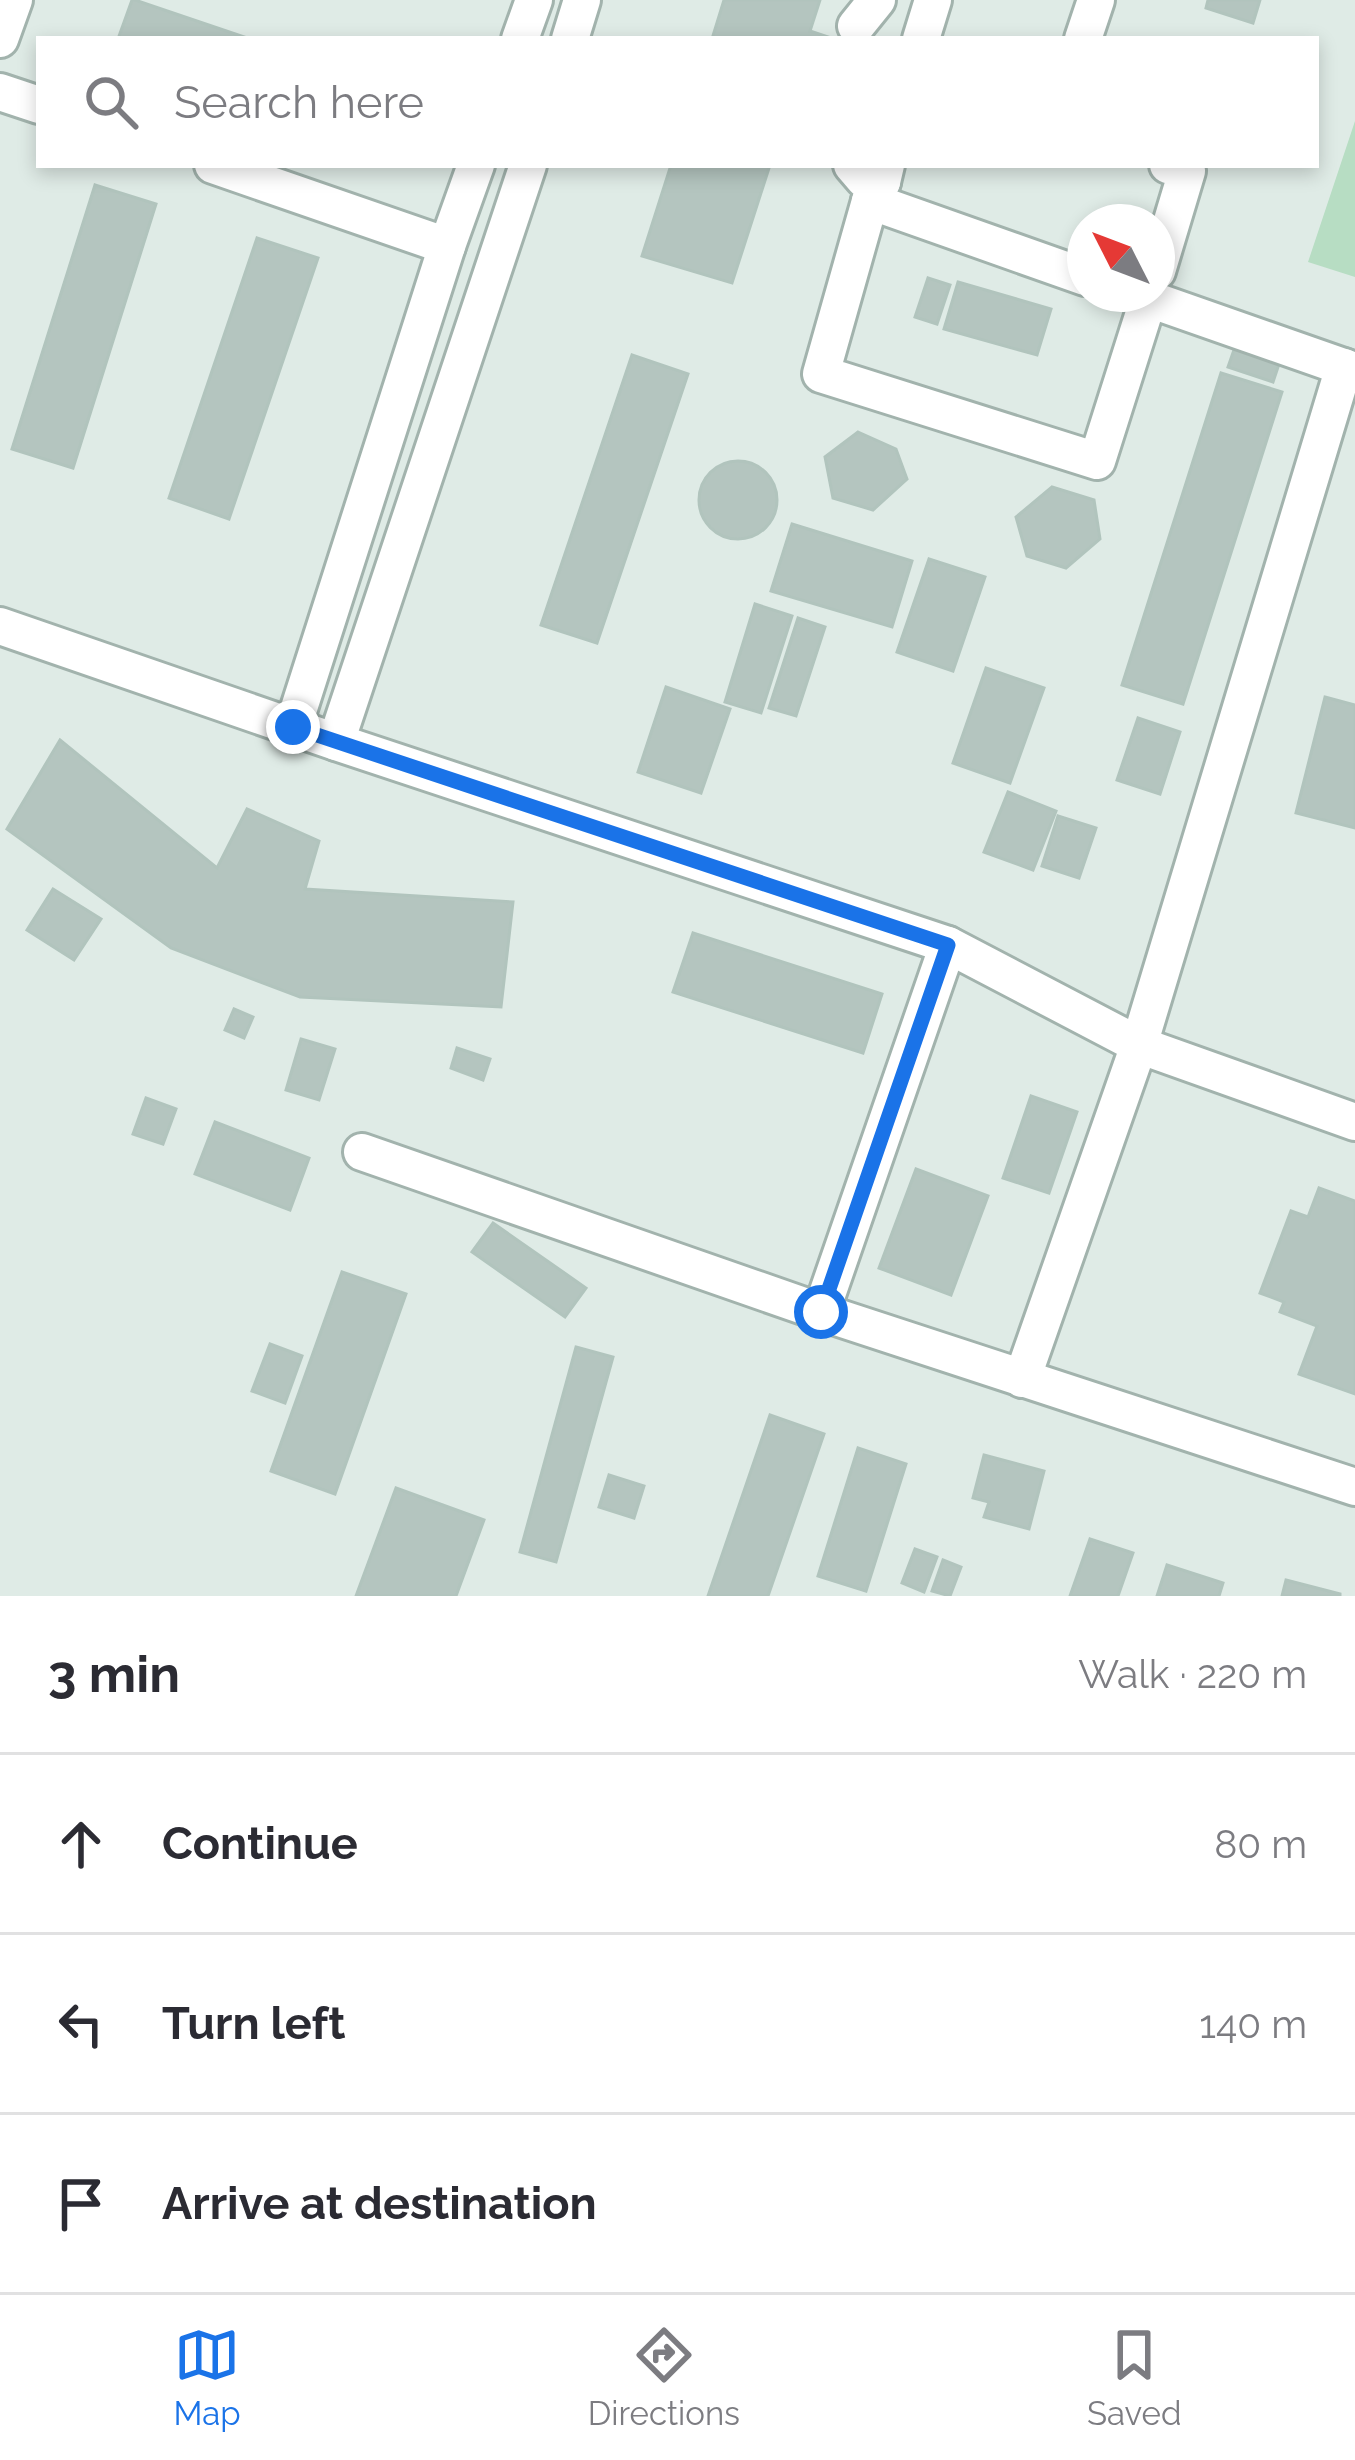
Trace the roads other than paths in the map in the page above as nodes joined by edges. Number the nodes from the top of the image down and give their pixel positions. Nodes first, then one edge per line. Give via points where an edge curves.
1 (14, 0) edge
2 (534, 0) edge
3 (583, 0) edge
4 (933, 0) edge
5 (1096, 0) edge
6 (521, 36) edge
7 (570, 36) edge
8 (922, 36) edge
9 (1084, 36) edge
10 (0, 39) edge
11 (0, 92) edge
12 (36, 104) edge
13 (222, 168) edge
14 (475, 168) edge
15 (527, 168) edge
16 (1178, 168) edge
17 (873, 178) edge
18 (1175, 207) edge
19 (447, 246) junction
20 (1067, 269) edge
21 (1175, 300) edge
22 (1141, 312) edge
23 (1350, 369) edge
24 (0, 626) edge
25 (293, 727) junction
26 (336, 742) junction
27 (948, 945) junction
28 (1139, 1045) junction
29 (1355, 1122) edge
30 (362, 1152) dead end
31 (821, 1312) junction
32 (1022, 1379) junction
33 (1355, 1486) edge

1 - 10 lane
2 - 6 lane
3 - 7 lane
4 - 8 lane
5 - 9 lane
11 - 12 lane
13 - 19 lane
14 - 19 lane
15 - 26 lane
16 - 18 lane via 1187,171
17 - 20 lane
17 - 22 lane via 821,374 1097,461
19 - 25 lane
21 - 23 lane
23 - 28 lane
24 - 25 lane
25 - 26 lane
26 - 27 lane
27 - 28 lane
27 - 31 lane
28 - 29 lane
28 - 32 lane
30 - 31 lane
31 - 32 lane
32 - 33 lane

